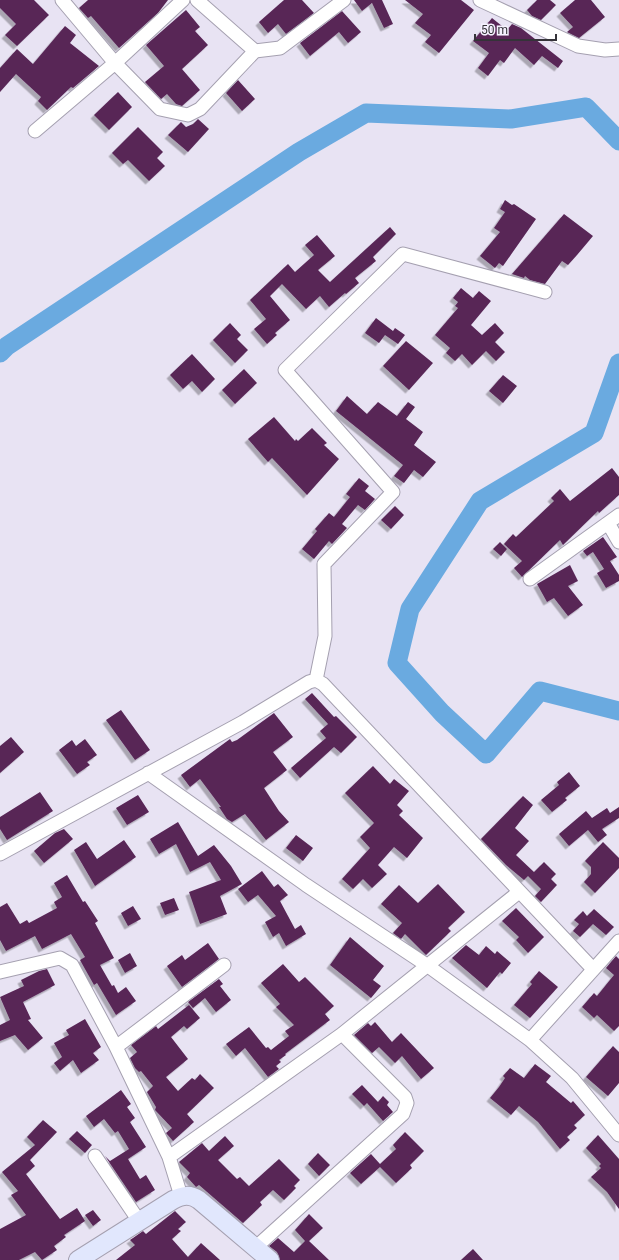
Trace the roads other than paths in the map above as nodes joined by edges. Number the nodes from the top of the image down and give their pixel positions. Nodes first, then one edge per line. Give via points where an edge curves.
1 (183, 0) edge
2 (197, 0) edge
3 (344, 0) edge
4 (480, 0) edge
5 (70, 3) edge
6 (619, 50) edge
7 (255, 51) junction
8 (115, 63) junction
9 (35, 132) dead end
10 (545, 292) dead end
11 (619, 515) edge
12 (608, 523) junction
13 (619, 542) edge
14 (530, 579) dead end
15 (316, 680) junction
16 (148, 773) junction
17 (0, 854) edge
18 (519, 892) junction
19 (619, 941) edge
20 (224, 965) dead end
21 (428, 966) junction
22 (593, 969) junction
23 (0, 972) edge
24 (342, 1034) junction
25 (530, 1040) junction
26 (116, 1047) junction
27 (619, 1135) edge
28 (95, 1156) dead end
29 (169, 1157) junction
30 (182, 1196) junction
31 (139, 1220) junction
32 (255, 1248) junction
33 (82, 1259) edge
34 (270, 1260) edge

1 - 8 street
2 - 7 street
3 - 7 street via 280,48
4 - 6 street via 578,46
5 - 8 street
7 - 8 street via 200,109 188,115 160,109
8 - 9 street
10 - 15 street via 403,254 286,370 393,492 324,564 325,636
11 - 12 street
12 - 13 street
12 - 14 street
15 - 16 street
15 - 18 street via 323,684
16 - 17 street
16 - 21 street via 306,885
18 - 21 street
18 - 22 street
19 - 22 street
20 - 26 street
21 - 24 street
21 - 25 street
22 - 25 street
23 - 26 street via 60,958 67,960
24 - 29 street
24 - 32 street via 405,1097 406,1108 403,1114 347,1166
25 - 27 street via 572,1078
26 - 29 street
28 - 31 street
29 - 30 street
30 - 31 main road
30 - 32 main road via 189,1195 199,1200
31 - 33 main road
32 - 34 main road

